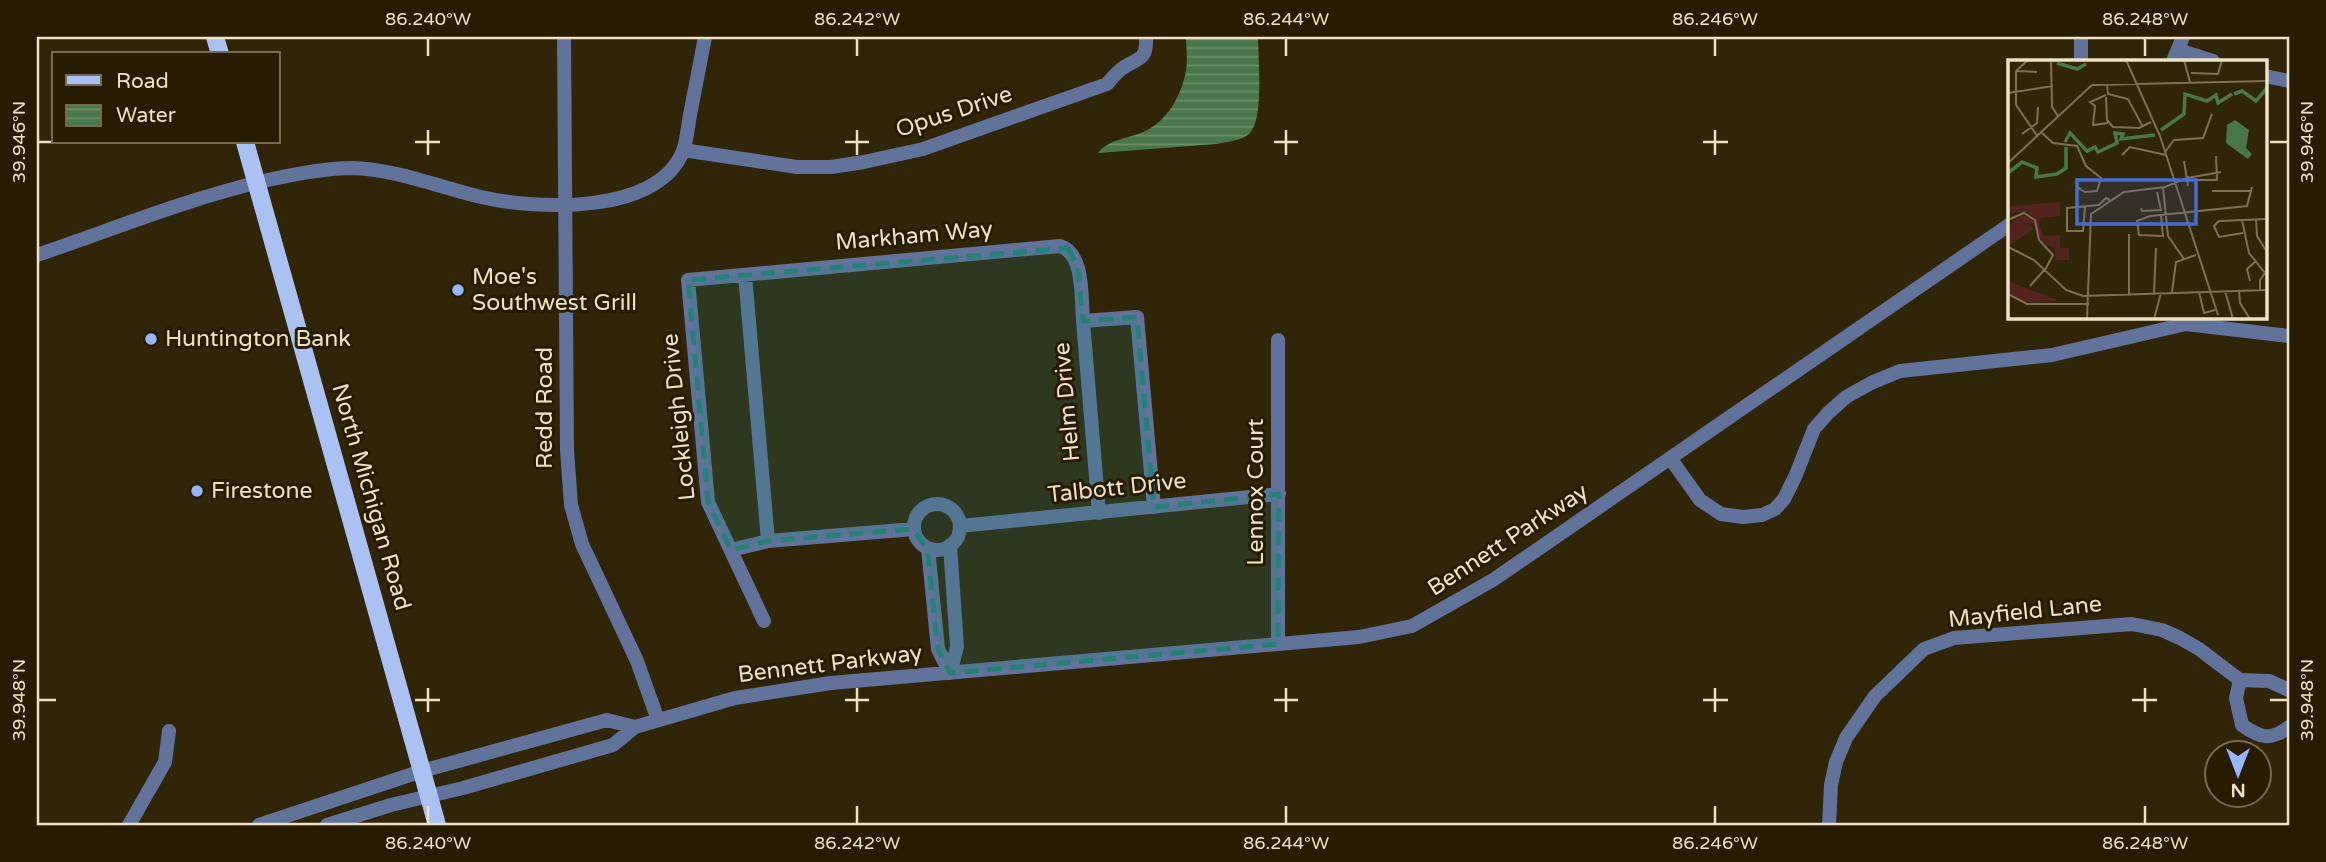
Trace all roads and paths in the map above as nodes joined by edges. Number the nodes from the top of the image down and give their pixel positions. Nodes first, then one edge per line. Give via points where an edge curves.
1 (564, 37) edge
2 (705, 37) edge
3 (1146, 37) edge
4 (2081, 37) edge
5 (2178, 49) edge
6 (2081, 60) edge
7 (2210, 60) edge
8 (2266, 76) edge
9 (2289, 80) edge
10 (246, 144) edge
11 (683, 150) junction
12 (257, 183) junction
13 (567, 204) junction
14 (2008, 226) edge
15 (37, 255) edge
16 (745, 275) junction
17 (688, 280) joint
18 (1083, 321) junction
19 (2165, 323) edge
20 (2289, 336) edge
21 (1278, 340) dead end
22 (1670, 458) junction
23 (1279, 494) junction
24 (1154, 508) junction
25 (1099, 513) junction
26 (960, 526) junction
27 (914, 529) junction
28 (768, 541) junction
29 (950, 545) junction
30 (928, 548) junction
31 (731, 550) junction
32 (764, 621) dead end
33 (1278, 644) junction
34 (950, 673) junction
35 (2240, 680) junction
36 (2289, 690) edge
37 (658, 720) junction
38 (635, 727) junction
39 (2289, 727) edge
40 (169, 731) dead end
41 (422, 771) junction
42 (428, 797) junction
43 (129, 825) edge
44 (260, 825) edge
45 (327, 825) edge
46 (437, 825) edge
47 (1829, 825) edge

1 - 13 street, Redd Road
2 - 11 street
3 - 11 street, Opus Drive via 1143,57 1123,67 1107,84 904,155 831,167 797,167
4 - 6 street
5 - 7 street
8 - 9 street
10 - 12 main road, North Michigan Road
11 - 13 street via 670,173 649,187 623,198
12 - 13 street via 353,168 482,197
12 - 15 street via 218,191
12 - 41 main road, North Michigan Road
13 - 37 street, Redd Road via 571,505 582,544 637,660
14 - 22 street, Bennett Parkway
16 - 17 street, Markham Way
16 - 18 street, Markham Way via 1060,246 1068,248 1076,260
16 - 28 street
17 - 31 street, Lockleigh Drive via 708,502
18 - 24 street, Helm Drive via 1137,317
18 - 25 street, Helm Drive
19 - 20 street
19 - 22 street via 2052,355 1900,371 1871,383 1846,397 1814,429 1784,499 1762,515 1721,514 1700,500
21 - 23 street, Lennox Court
22 - 33 street, Bennett Parkway via 1493,580 1412,626 1359,637
23 - 24 street, Talbott Drive
23 - 33 street, Lennox Court
24 - 25 street, Talbott Drive
25 - 26 street, Talbott Drive
26 - 27 street via 949,508 935,504 922,509
26 - 29 street
27 - 28 street
27 - 30 street
28 - 31 street
29 - 30 street
29 - 34 street, Bennett Parkway via 957,647
30 - 34 street, Bennett Parkway via 938,649
31 - 32 street, Lockleigh Drive
33 - 34 street, Bennett Parkway
34 - 37 street, Bennett Parkway via 735,698
35 - 36 street via 2269,681
35 - 39 street via 2236,698 2242,725 2263,736 2277,736
35 - 47 street, Mayfield Lane via 2180,638 2132,624 1954,638 1924,649 1875,696 1846,738 1831,785
37 - 38 street, Bennett Parkway
38 - 41 street, Bennett Parkway via 607,720
38 - 42 street, Bennett Parkway via 612,745
40 - 43 street via 165,762
41 - 42 main road, North Michigan Road
41 - 44 street, Bennett Parkway
42 - 45 street, Bennett Parkway
42 - 46 main road, North Michigan Road

